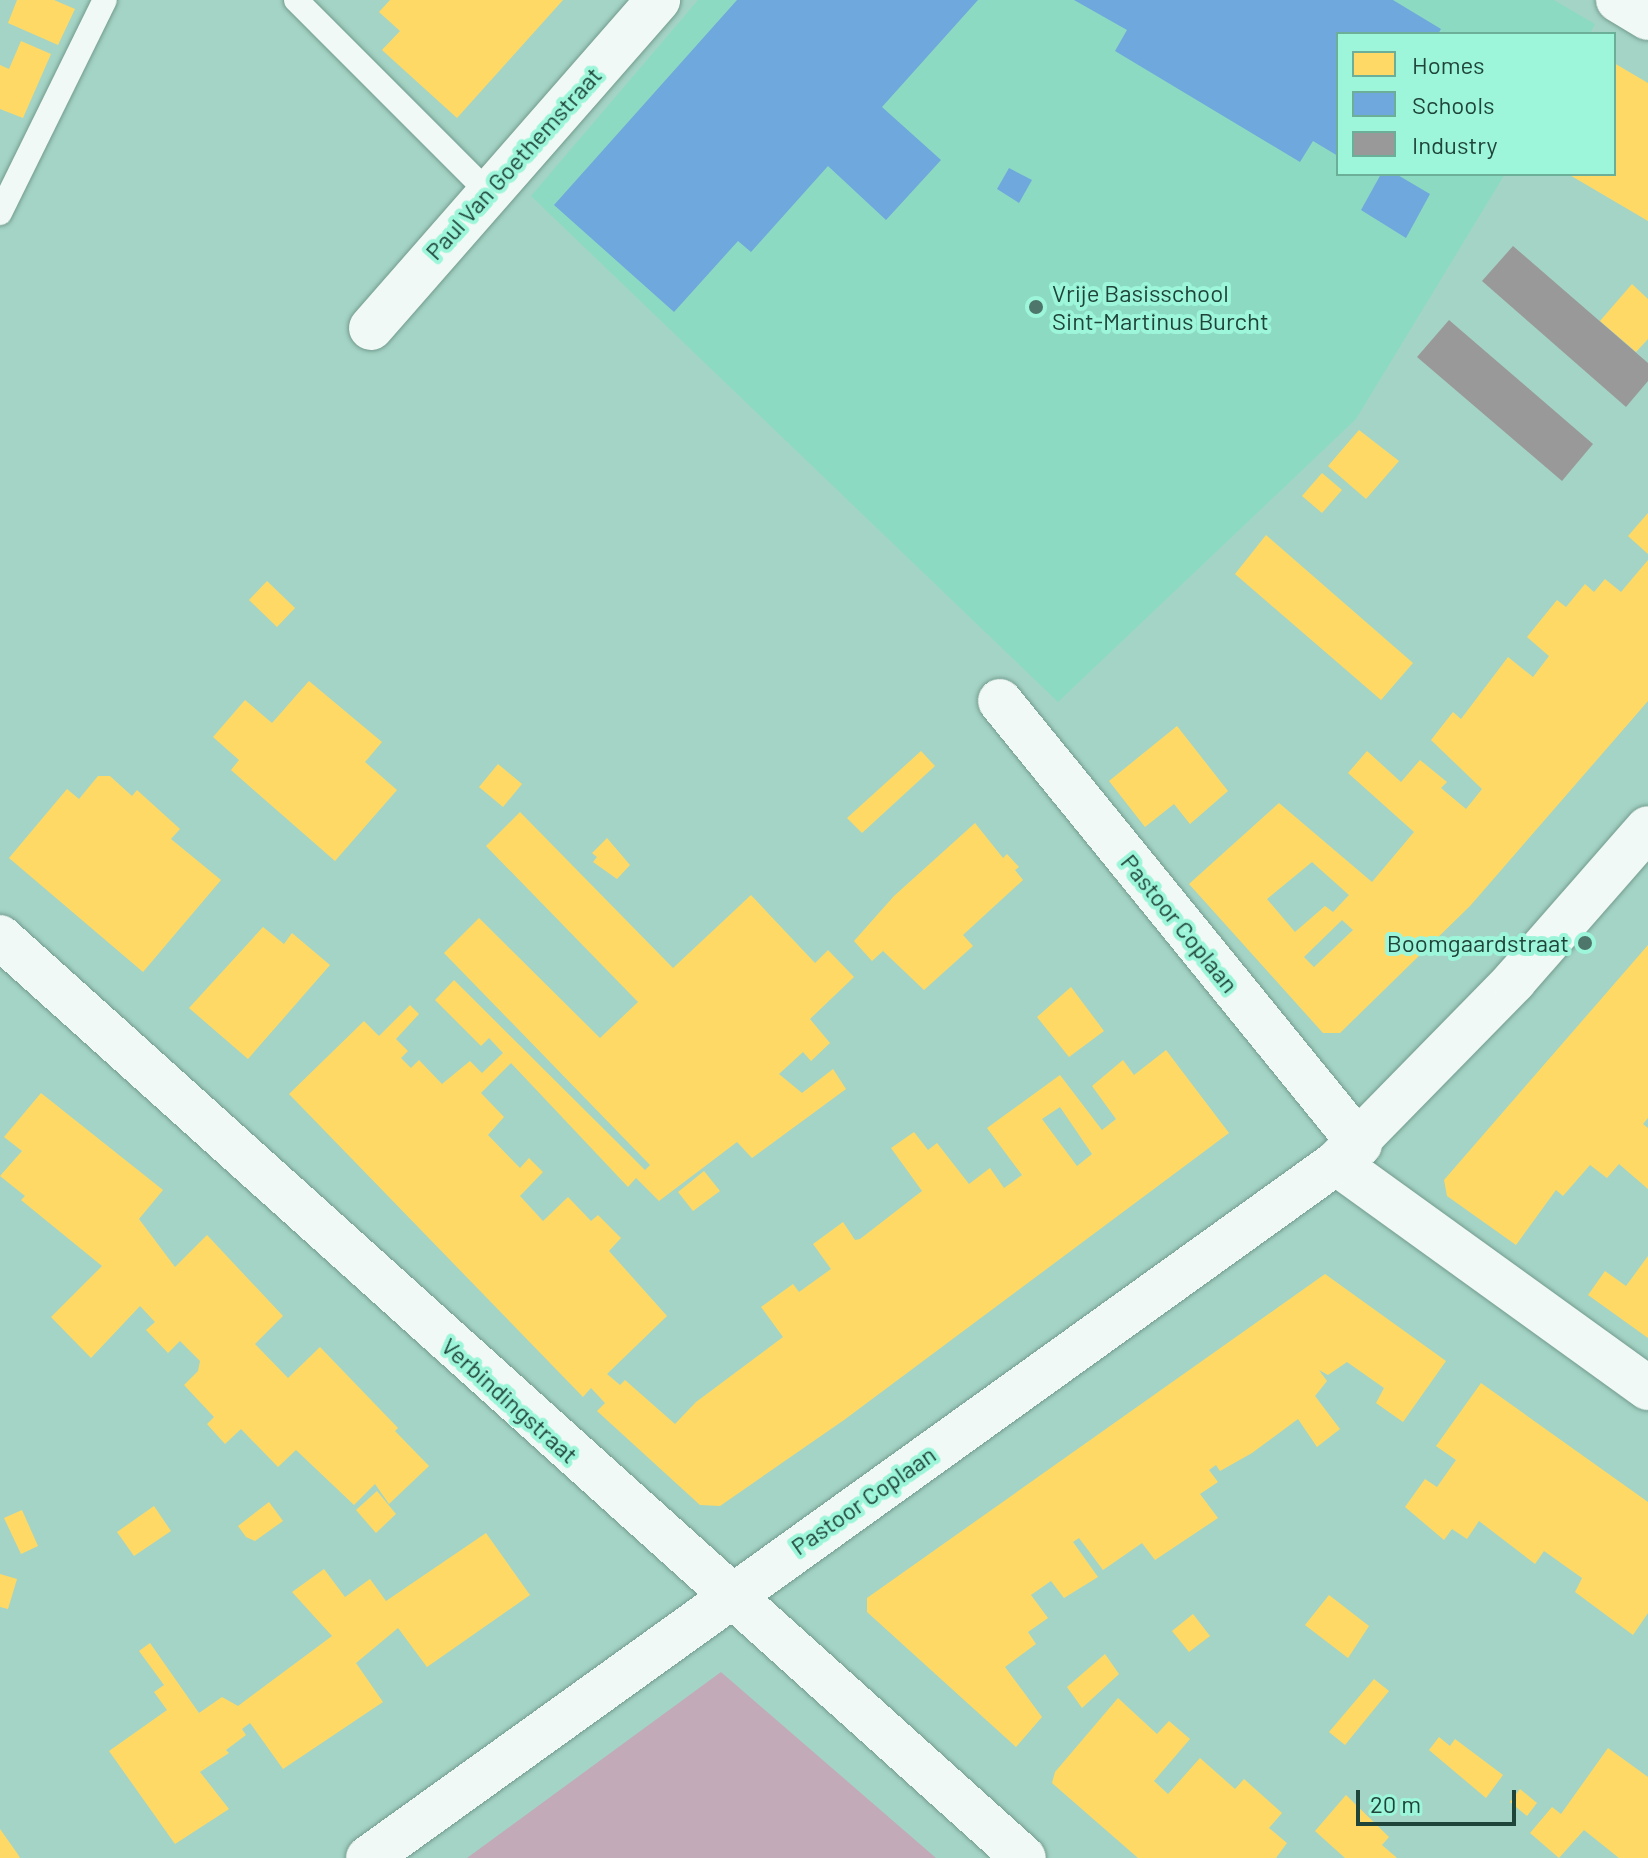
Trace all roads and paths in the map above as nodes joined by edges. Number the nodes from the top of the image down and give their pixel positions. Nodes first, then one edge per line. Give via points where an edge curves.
1 (105, 0) edge
2 (296, 0) edge
3 (658, 0) edge
4 (1618, 0) edge
5 (1648, 18) edge
6 (487, 191) junction
7 (0, 213) edge
8 (371, 328) dead end
9 (1000, 701) dead end
10 (1648, 828) edge
11 (0, 937) edge
12 (1348, 1154) junction
13 (1648, 1388) edge
14 (728, 1597) junction
15 (368, 1858) edge
16 (1024, 1858) edge

1 - 7 lane
2 - 6 lane
3 - 6 street, Paul Van Goethemstraat
4 - 5 street
6 - 8 street, Paul Van Goethemstraat
9 - 12 street, Pastoor Coplaan
10 - 12 street, Pastoor Coplaan via 1514,981
11 - 14 street, Verbindingstraat
12 - 13 street
12 - 14 street, Pastoor Coplaan
14 - 15 street, Pastoor Coplaan
14 - 16 street, Verbindingstraat

